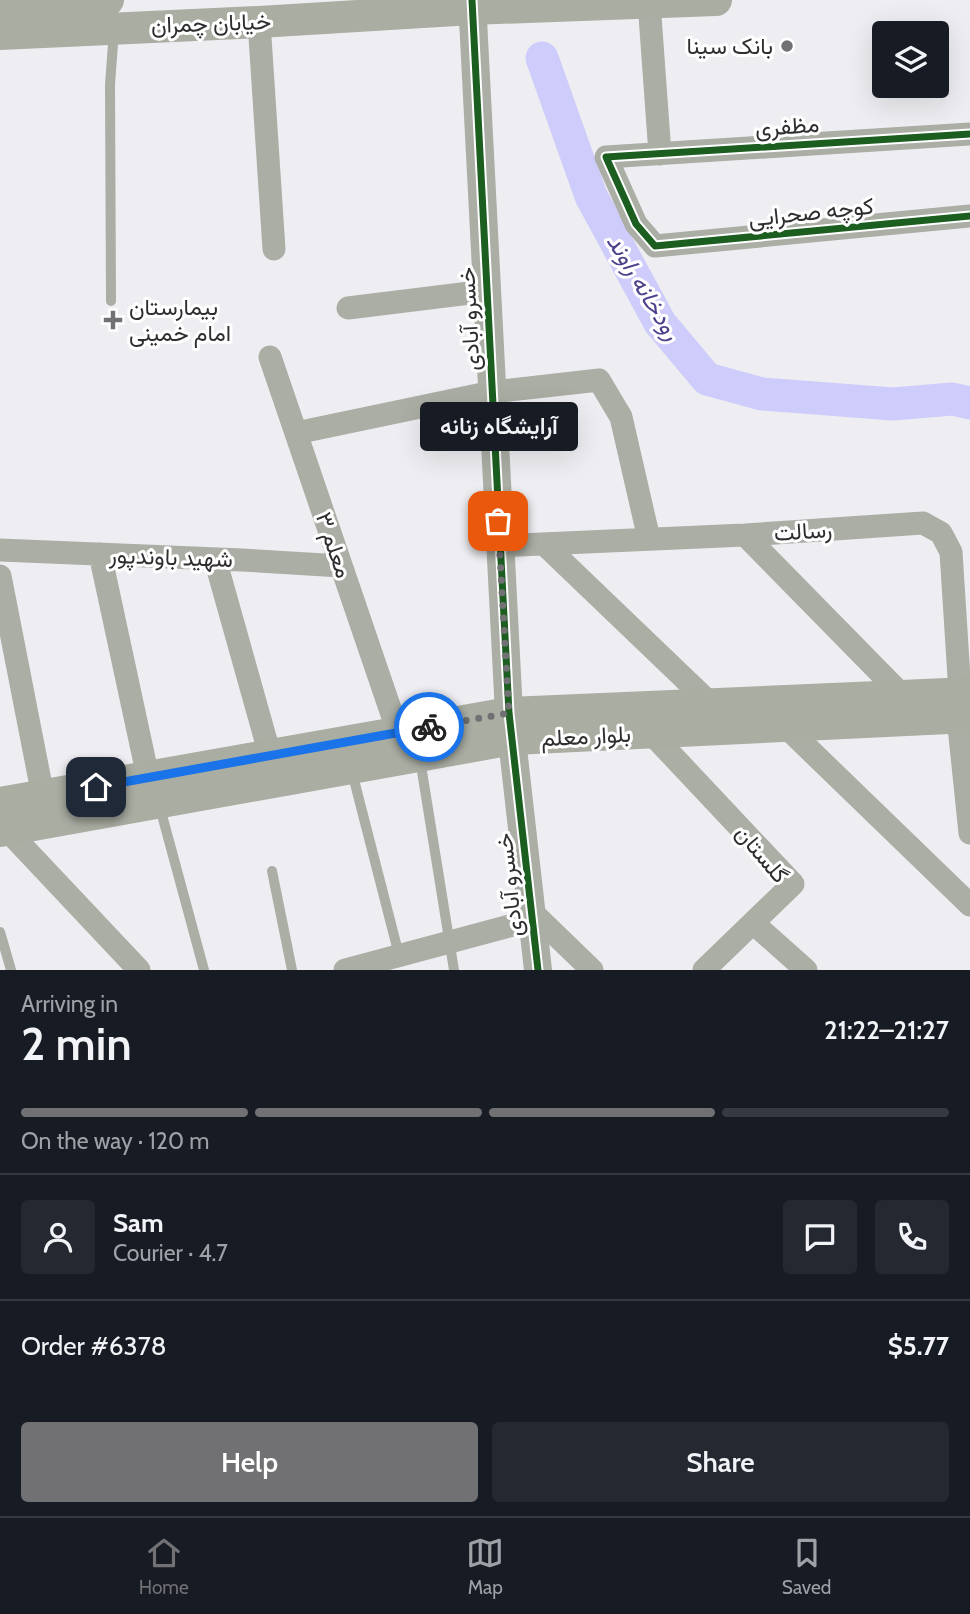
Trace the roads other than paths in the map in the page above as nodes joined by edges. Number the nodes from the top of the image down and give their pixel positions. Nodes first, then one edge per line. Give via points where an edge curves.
1 (716, 0) edge
2 (76, 1) edge
3 (649, 2) junction
4 (472, 4) edge
5 (0, 5) edge
6 (111, 14) edge
7 (259, 22) junction
8 (0, 34) edge
9 (970, 134) edge
10 (660, 154) junction
11 (970, 216) edge
12 (655, 246) joint
13 (274, 249) dead end
14 (486, 291) junction
15 (111, 301) dead end
16 (348, 308) dead end
17 (270, 357) dead end
18 (492, 393) junction
19 (296, 433) junction
20 (745, 535) junction
21 (649, 540) junction
22 (544, 544) junction
23 (499, 546) junction
24 (0, 551) edge
25 (100, 554) junction
26 (215, 559) junction
27 (341, 566) junction
28 (0, 576) edge
29 (904, 697) junction
30 (712, 705) junction
31 (965, 705) edge
32 (511, 726) junction
33 (785, 726) junction
34 (398, 732) junction
35 (650, 732) junction
36 (270, 755) junction
37 (419, 757) junction
38 (351, 769) junction
39 (153, 790) junction
40 (43, 796) junction
41 (2, 821) edge
42 (970, 833) edge
43 (272, 871) dead end
44 (970, 905) edge
45 (532, 916) junction
46 (753, 923) junction
47 (0, 932) edge
48 (449, 942) junction
49 (399, 955) junction
50 (11, 970) edge
51 (139, 970) edge
52 (204, 970) edge
53 (292, 970) edge
54 (345, 970) edge
55 (454, 970) edge
56 (538, 970) edge
57 (592, 970) edge
58 (704, 970) edge
59 (806, 970) edge

1 - 3 main road, خیابان چمران
2 - 5 main road, خیابان چمران
2 - 6 main road, خیابان چمران
3 - 4 main road, خیابان چمران
3 - 10 street
4 - 7 main road, خیابان چمران
4 - 14 street, خسرو آبادی
6 - 7 main road, خیابان چمران
6 - 8 main road, خیابان چمران
6 - 15 lane
7 - 13 street
9 - 10 street, مظفری
10 - 12 street, مظفری via 606,157 636,224
11 - 12 street, کوچه صحرایی
14 - 16 street
14 - 18 street, خسرو آبادی
17 - 19 street, معلم ۳
18 - 19 street
18 - 21 street via 599,380 621,417
18 - 23 street, خسرو آبادی
19 - 27 street, معلم ۳
20 - 21 street, رسالت
20 - 29 street
20 - 31 street, رسالت via 923,523 941,533 951,552
21 - 22 street, رسالت
22 - 23 street, رسالت
22 - 30 street
23 - 32 street, خسرو آبادی
24 - 25 street, شهید باوندپور
25 - 26 street, شهید باوندپور
25 - 39 street
26 - 27 street, شهید باوندپور
26 - 36 street
27 - 34 street, معلم ۳
28 - 40 street
29 - 30 main road, بلوار معلم
29 - 31 main road, بلوار معلم
30 - 32 main road, بلوار معلم
31 - 33 main road, بلوار معلم
31 - 42 street, رسالت
32 - 34 main road, بلوار معلم
32 - 35 main road, بلوار معلم
32 - 37 main road, بلوار معلم
32 - 45 street, خسرو آبادی
33 - 35 main road, بلوار معلم
33 - 44 street
34 - 36 main road, بلوار معلم
35 - 46 street, گلستان via 793,884
36 - 39 main road, بلوار معلم
37 - 38 main road, بلوار معلم
37 - 48 lane
38 - 39 main road, بلوار معلم
38 - 49 lane
39 - 40 main road, بلوار معلم
39 - 41 main road, بلوار معلم
39 - 52 lane
40 - 41 main road, بلوار معلم
41 - 51 street
43 - 53 lane
45 - 48 street
45 - 56 street, خسرو آبادی
45 - 57 street
46 - 58 street
46 - 59 street
47 - 50 lane
48 - 49 street
48 - 55 lane
49 - 54 street

